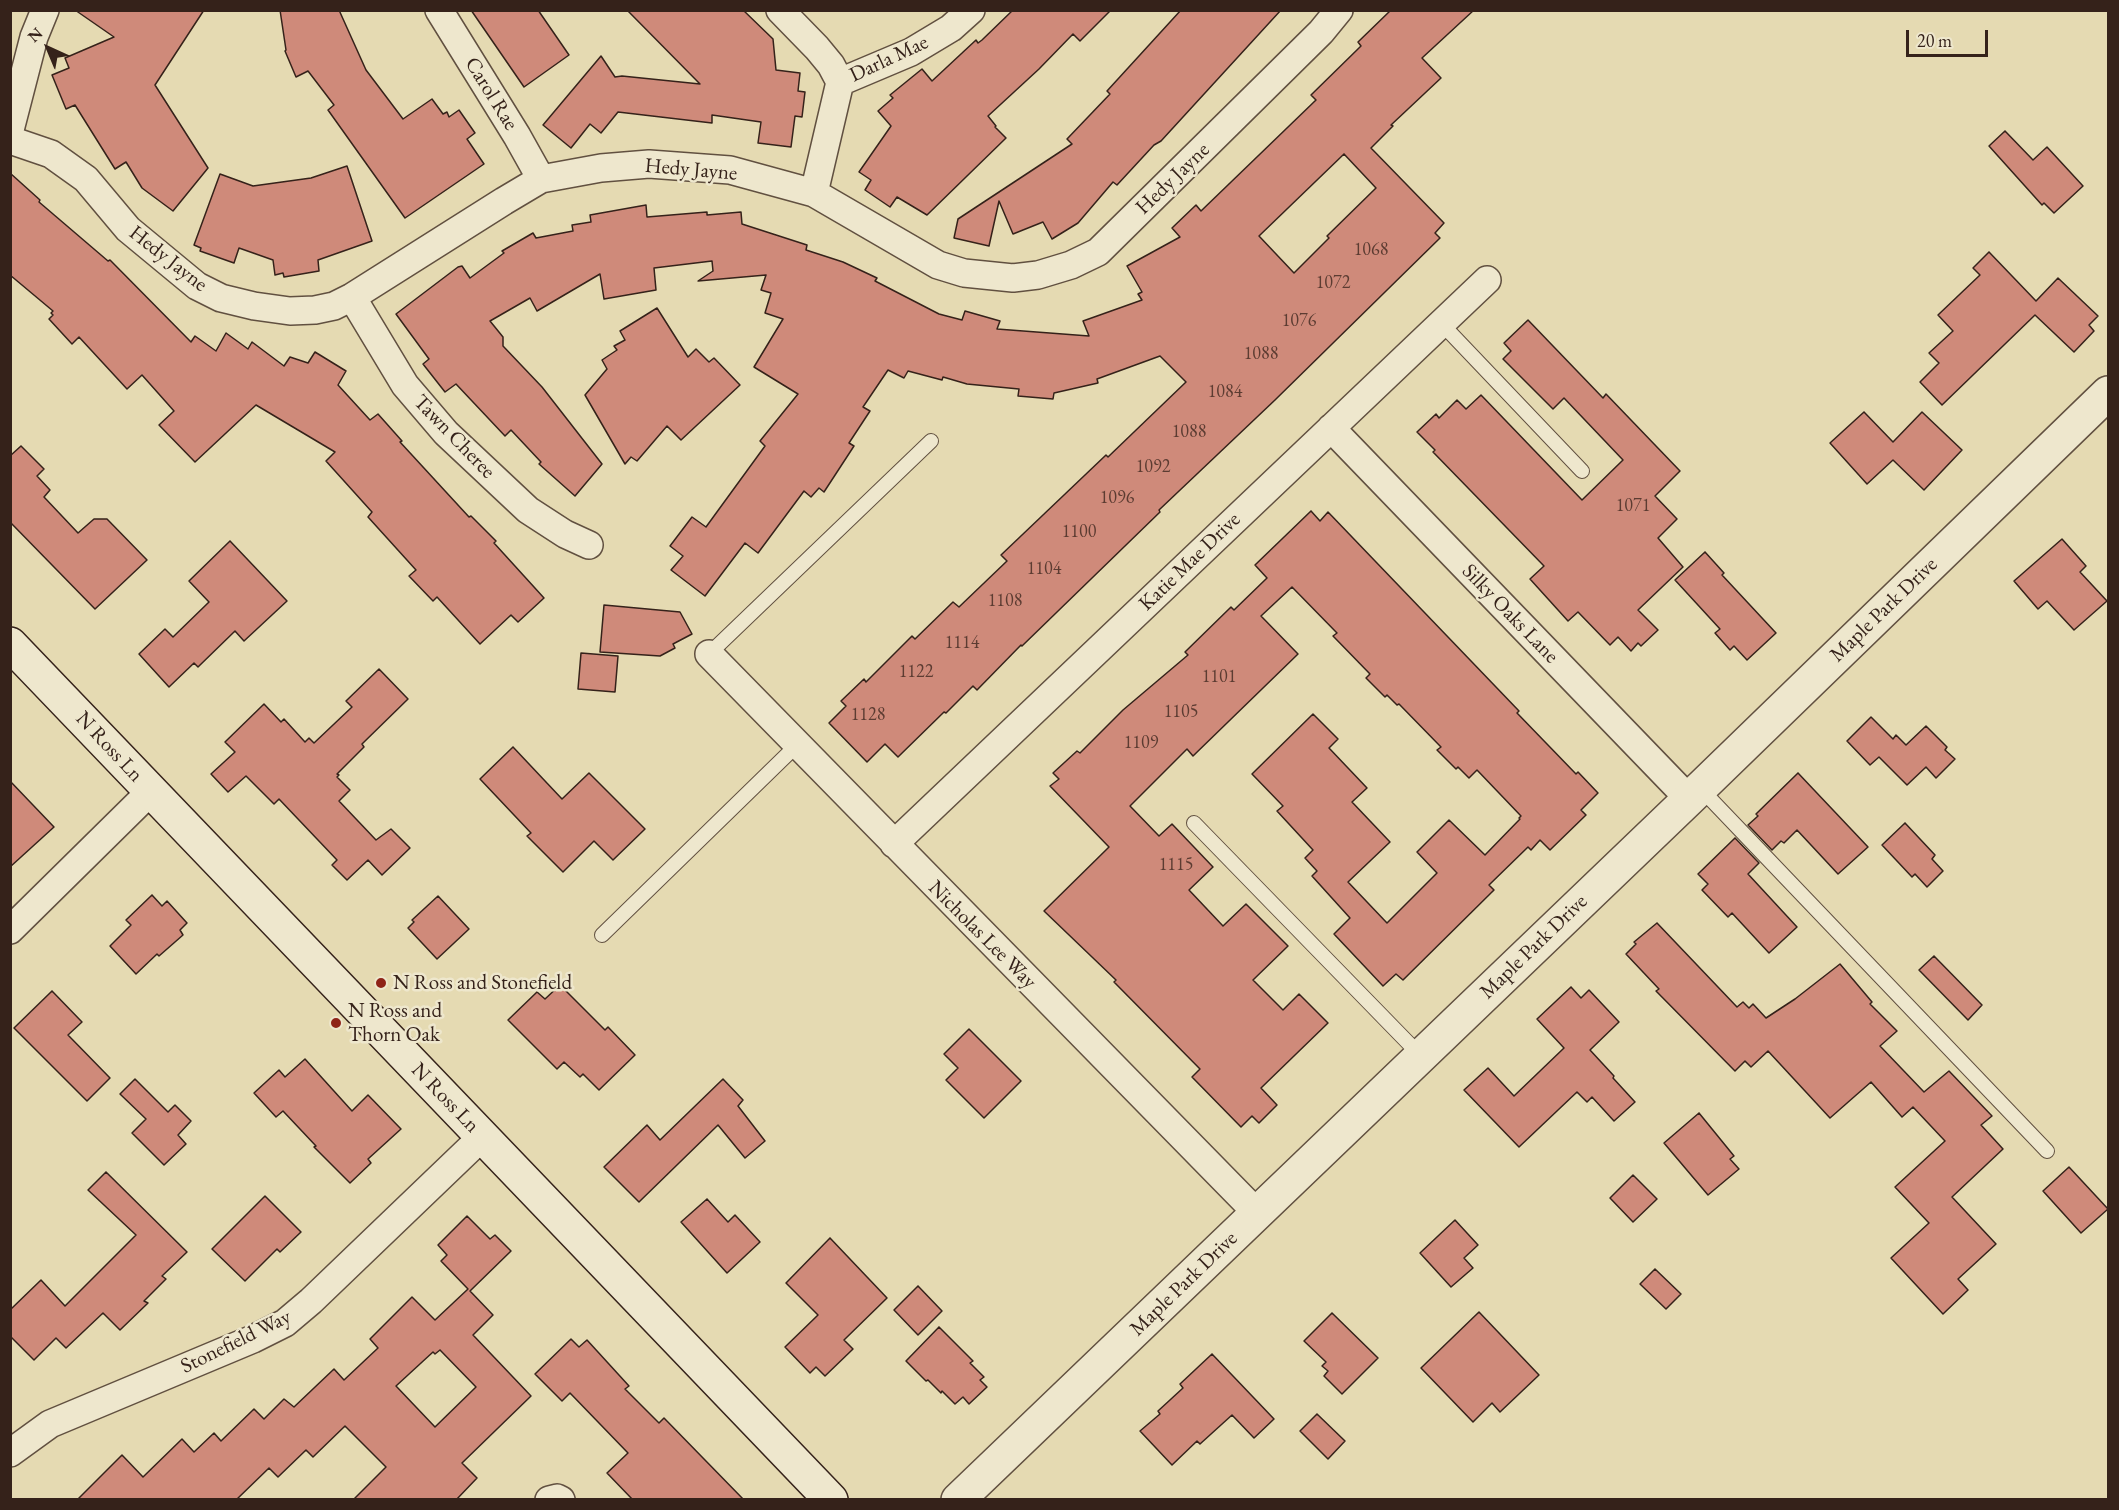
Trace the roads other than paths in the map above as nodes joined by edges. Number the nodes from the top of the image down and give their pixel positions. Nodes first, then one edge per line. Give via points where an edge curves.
1 (45, 10) edge
2 (439, 10) edge
3 (780, 10) edge
4 (971, 10) edge
5 (1339, 10) edge
6 (840, 82) junction
7 (10, 130) edge
8 (10, 140) edge
9 (541, 179) junction
10 (814, 193) junction
11 (1487, 280) dead end
12 (352, 297) junction
13 (1442, 323) junction
14 (2109, 393) edge
15 (1331, 428) junction
16 (931, 441) dead end
17 (1582, 471) dead end
18 (589, 545) dead end
19 (10, 644) edge
20 (709, 654) joint
21 (797, 745) junction
22 (150, 792) junction
23 (1694, 793) junction
24 (1194, 823) dead end
25 (894, 844) junction
26 (10, 930) edge
27 (602, 935) dead end
28 (1421, 1056) junction
29 (482, 1137) junction
30 (2047, 1152) dead end
31 (1257, 1214) junction
32 (10, 1453) edge
33 (549, 1500) edge
34 (561, 1500) edge
35 (831, 1500) edge
36 (958, 1500) edge

1 - 7 street
2 - 9 street, Carol Rae
3 - 6 street via 831,64
4 - 6 street, Darla Mae via 951,28 911,52
5 - 10 street, Hedy Jayne via 1322,33 1098,252 1071,265 1013,278 964,273 938,265
6 - 10 street, Darla Mae
8 - 12 street, Hedy Jayne via 51,154 86,179 137,237 197,286 221,298 290,311 334,306
9 - 10 street, Hedy Jayne via 601,168 691,165 730,170
9 - 12 street, Hedy Jayne
11 - 13 street, Katie Mae Drive
12 - 18 street, Tawn Cheree via 405,385 446,433 528,510
13 - 15 street, Katie Mae Drive
13 - 17 lane
14 - 23 street, Maple Park Drive
15 - 23 street, Silky Oaks Lane
15 - 25 street, Katie Mae Drive
16 - 20 lane
19 - 22 street, N Ross Ln
20 - 21 street, Nicholas Lee Way
21 - 25 street, Nicholas Lee Way
21 - 27 lane
22 - 26 street
22 - 29 street, N Ross Ln
23 - 28 street, Maple Park Drive
23 - 30 lane
24 - 28 lane
25 - 31 street, Nicholas Lee Way
28 - 31 street, Maple Park Drive
29 - 32 street, Stonefield Way via 285,1323 50,1424
29 - 35 street, N Ross Ln
31 - 36 street, Maple Park Drive
33 - 34 street

